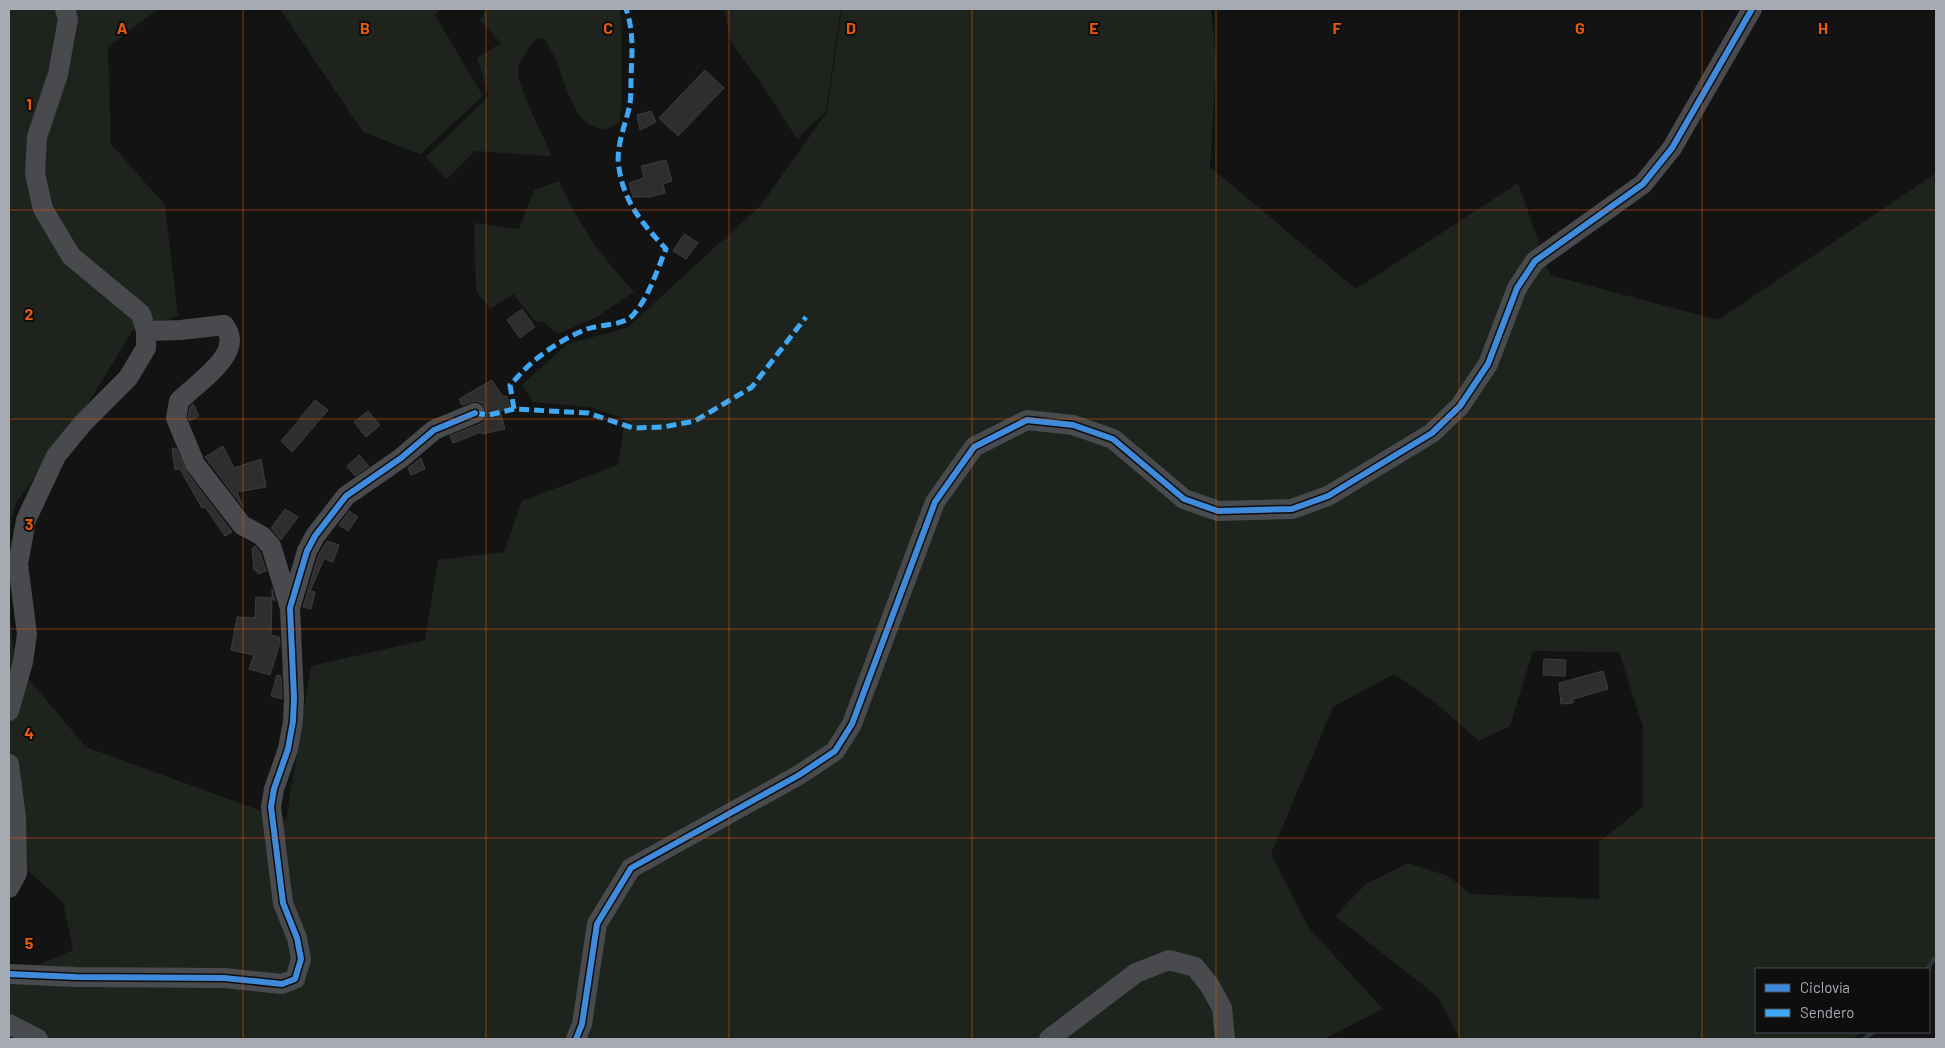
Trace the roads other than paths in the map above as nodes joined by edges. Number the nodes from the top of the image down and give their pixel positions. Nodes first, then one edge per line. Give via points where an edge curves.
1 (64, 9) edge
2 (1752, 9) edge
3 (146, 331) junction
4 (475, 413) dead end
5 (290, 608) junction
6 (9, 711) edge
7 (9, 764) edge
8 (9, 888) edge
9 (9, 974) edge
10 (9, 1024) edge
11 (38, 1039) edge
12 (576, 1039) edge
13 (1049, 1039) edge
14 (1225, 1039) edge

1 - 3 street via 68,19 58,74 37,137 35,174 43,210 71,256 141,314
2 - 12 street via 1672,148 1643,184 1535,261 1517,288 1488,364 1460,406 1432,433 1328,496 1292,509 1218,510 1184,499 1112,439 1073,425 1027,420 974,447 935,502 852,724 835,751 799,775 631,868 597,924 582,1024
3 - 5 street via 224,325 229,332 230,347 215,368 179,401 176,418 195,464 212,488 242,524 262,536 271,546
3 - 6 street via 146,348 128,378 83,423 56,456 26,520 18,564 27,634
4 - 5 street via 434,430 401,458 346,496 307,551
5 - 9 street via 293,721 271,807 283,903 301,959 295,979 282,984 224,978
7 - 8 street via 16,817 17,873
10 - 11 street
13 - 14 street via 1136,973 1169,960 1195,967 1210,986 1222,1008

